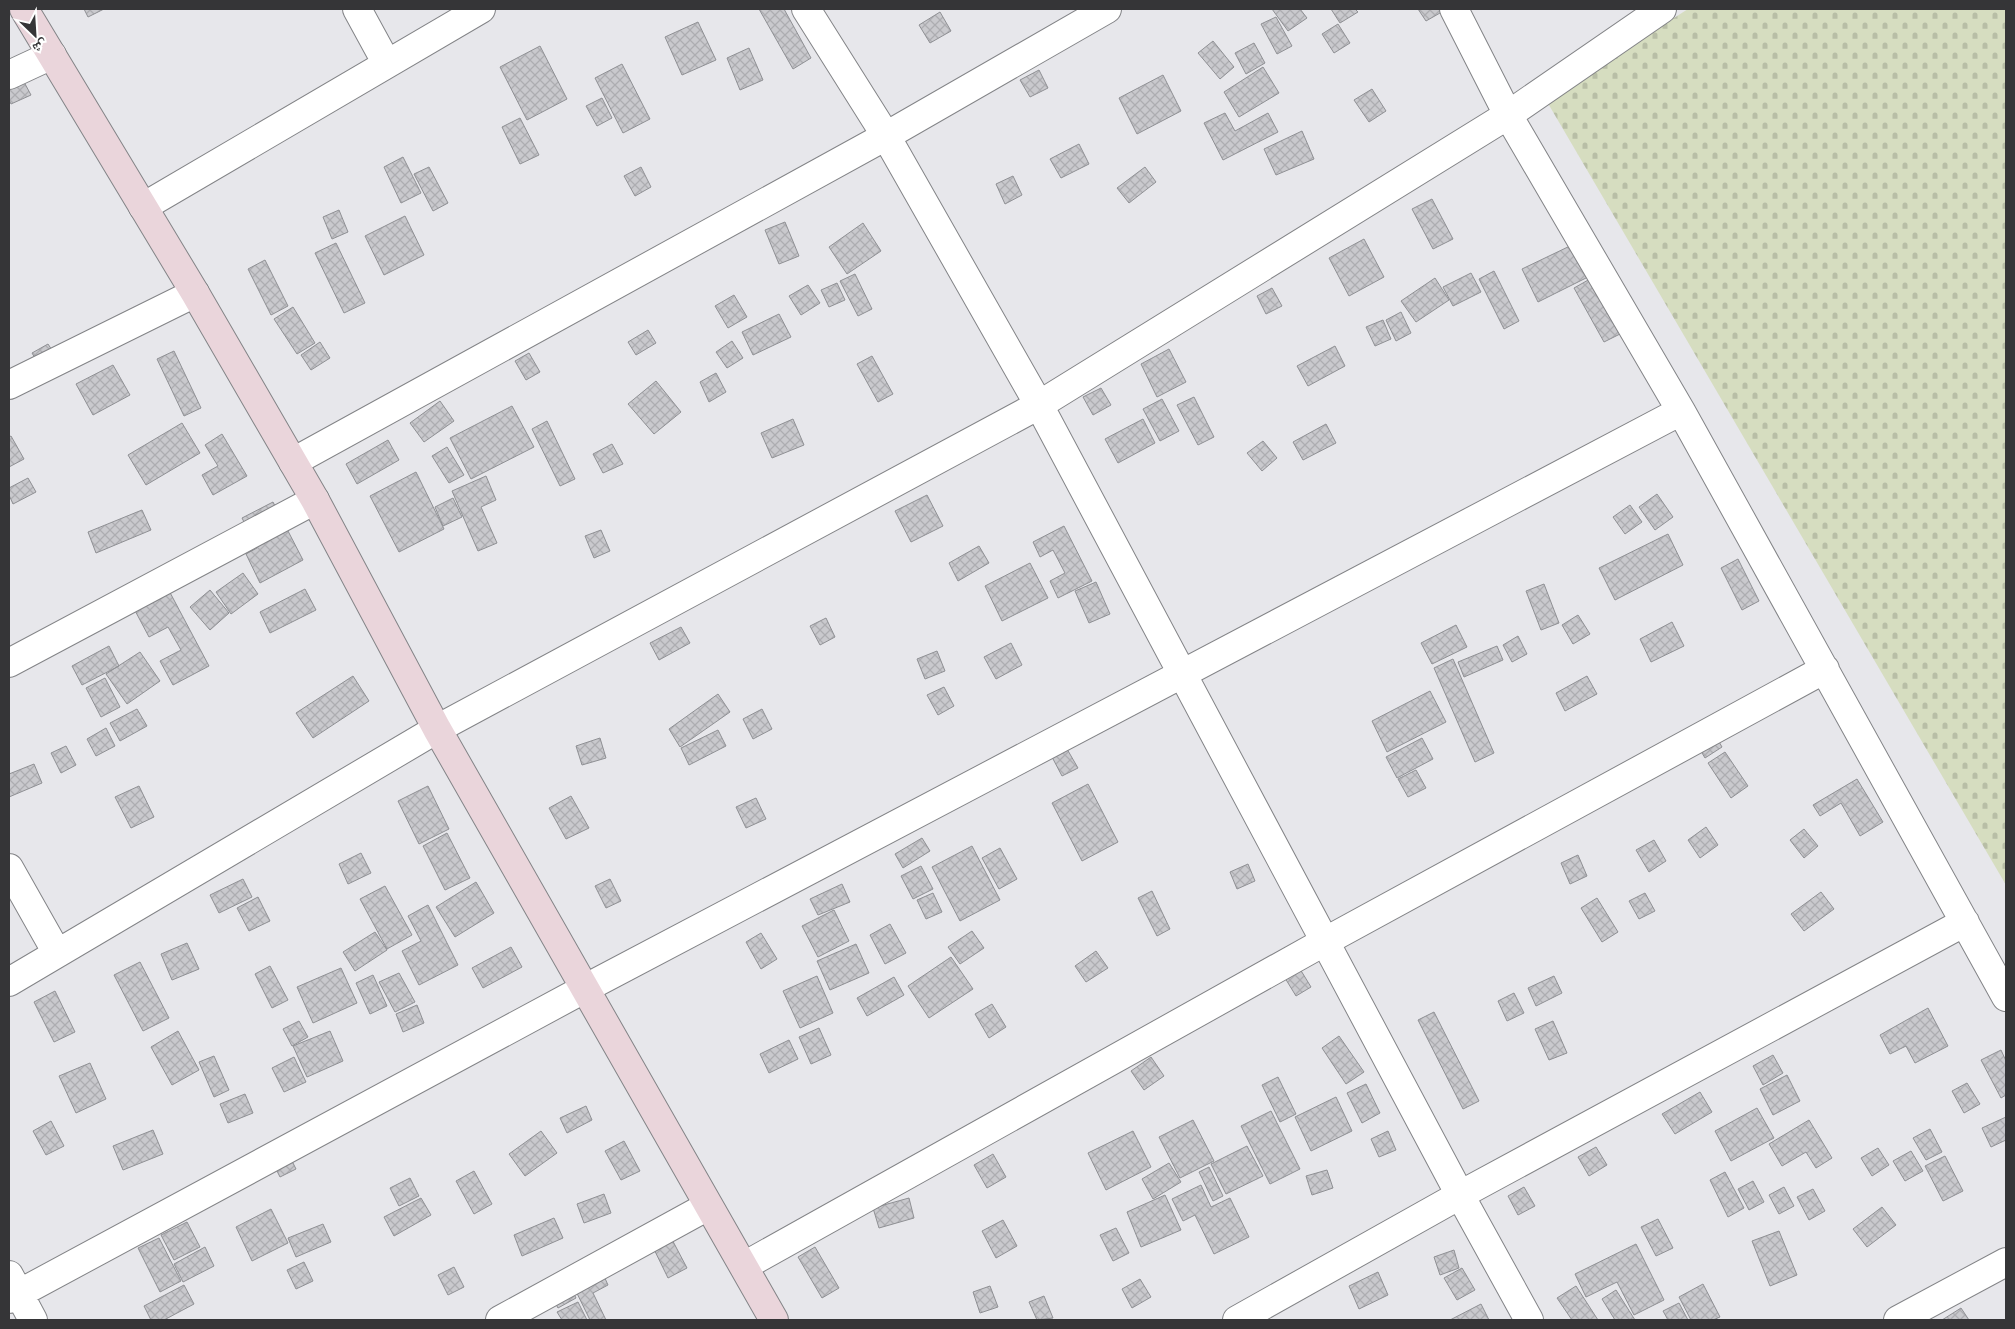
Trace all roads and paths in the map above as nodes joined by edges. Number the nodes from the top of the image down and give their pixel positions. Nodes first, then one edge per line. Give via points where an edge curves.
1 (24, 9) edge
2 (357, 9) edge
3 (481, 9) edge
4 (806, 9) edge
5 (1108, 9) edge
6 (1454, 9) edge
7 (1662, 9) edge
8 (52, 55) junction
9 (387, 64) junction
10 (9, 75) edge
11 (1508, 115) junction
12 (886, 136) junction
13 (143, 207) junction
14 (195, 293) junction
15 (9, 385) edge
16 (1039, 405) junction
17 (1681, 411) junction
18 (292, 462) junction
19 (315, 500) junction
20 (9, 663) edge
21 (1826, 669) junction
22 (1182, 673) junction
23 (437, 729) junction
24 (9, 868) edge
25 (1965, 922) junction
26 (1324, 942) junction
27 (57, 953) junction
28 (9, 982) edge
29 (584, 989) junction
30 (2006, 997) edge
31 (1460, 1195) junction
32 (708, 1206) junction
33 (2006, 1262) edge
34 (744, 1266) junction
35 (12, 1290) edge
36 (33, 1320) edge
37 (500, 1320) edge
38 (774, 1320) edge
39 (1237, 1320) edge
40 (1529, 1320) edge
41 (1898, 1320) edge

1 - 8 street
2 - 9 street
3 - 9 street
4 - 12 street
5 - 12 street
6 - 11 street
7 - 11 street
8 - 10 street
8 - 13 street
9 - 13 street
11 - 16 street
11 - 17 street
12 - 16 street
12 - 18 street
13 - 14 street
14 - 15 street
14 - 18 street
16 - 22 street
16 - 23 street
17 - 21 street
17 - 22 street
18 - 19 street
19 - 20 street
19 - 23 street
21 - 25 street
21 - 26 street
22 - 26 street
22 - 29 street
23 - 27 street
23 - 29 street
24 - 27 street
25 - 30 street
25 - 31 street
26 - 31 street
26 - 34 street
27 - 28 street
29 - 32 street
29 - 35 street
31 - 39 street
31 - 40 street
32 - 34 street
32 - 37 street
33 - 41 street
34 - 38 street
35 - 36 street

